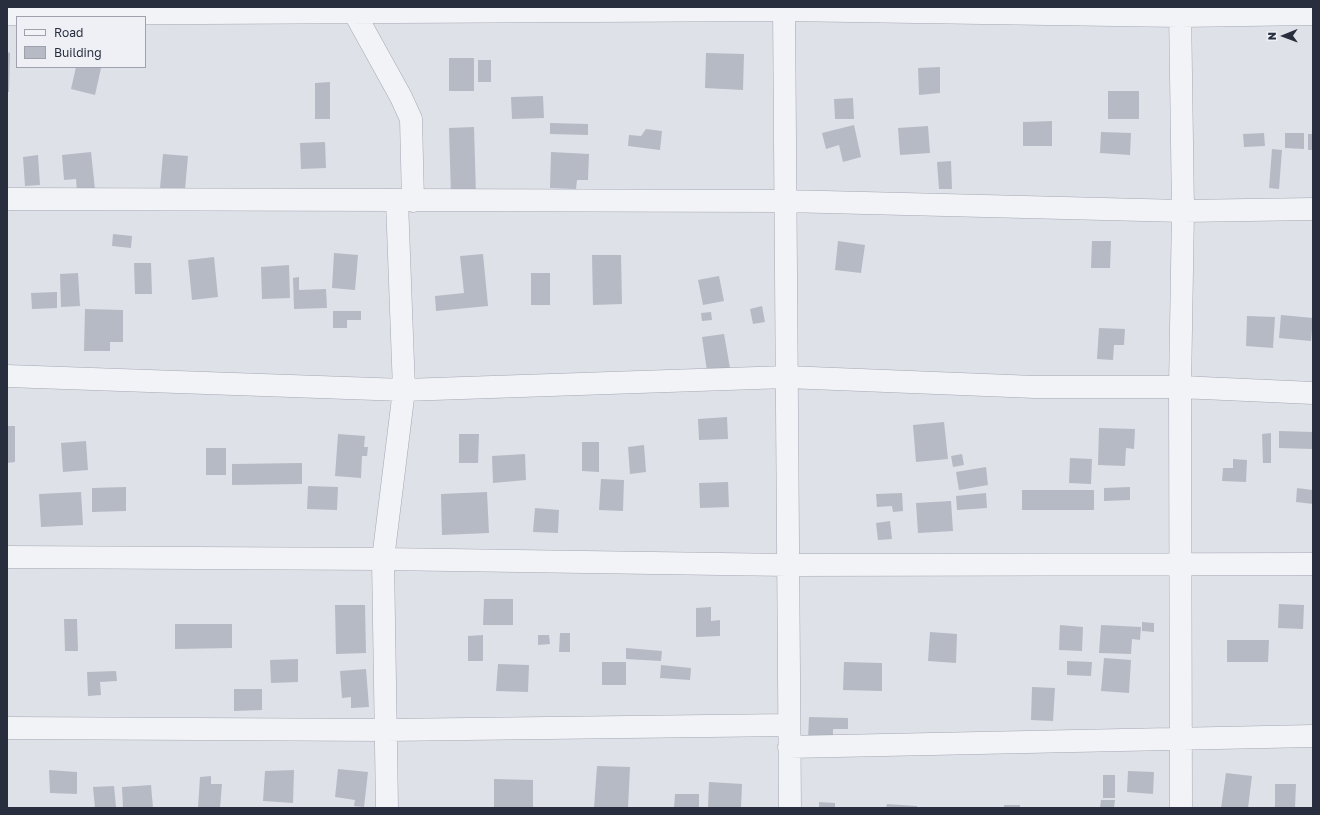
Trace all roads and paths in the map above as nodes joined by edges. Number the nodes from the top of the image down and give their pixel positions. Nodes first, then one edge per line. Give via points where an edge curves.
1 (784, 9) edge
2 (204, 10) edge
3 (354, 12) junction
4 (1180, 12) edge
5 (7, 14) edge
6 (1313, 14) edge
7 (7, 199) edge
8 (405, 201) junction
9 (785, 201) junction
10 (1313, 209) edge
11 (1183, 211) junction
12 (7, 376) edge
13 (786, 377) junction
14 (1180, 387) junction
15 (404, 390) junction
16 (1313, 393) edge
17 (7, 557) edge
18 (383, 559) junction
19 (1180, 564) junction
20 (1313, 564) edge
21 (788, 565) junction
22 (789, 725) junction
23 (7, 728) edge
24 (386, 730) junction
25 (1313, 736) edge
26 (1180, 738) junction
27 (789, 747) junction
28 (387, 808) edge
29 (790, 808) edge
30 (1181, 808) edge

1 - 3 street
1 - 4 street
1 - 9 street
2 - 3 street
2 - 5 street
3 - 8 street via 401,97 410,119
4 - 6 street
4 - 11 street
7 - 8 street
8 - 9 street
8 - 15 street
9 - 11 street
9 - 13 street
10 - 11 street
11 - 14 street
12 - 15 street
13 - 14 street via 1035,387
13 - 15 street
13 - 21 street
14 - 16 street
14 - 19 street
15 - 18 street
17 - 18 street
18 - 21 street
18 - 24 street
19 - 20 street
19 - 21 street
19 - 26 street
21 - 22 street
22 - 24 street
22 - 27 street
23 - 24 street
24 - 28 street
25 - 26 street
26 - 27 street
26 - 30 street
27 - 29 street

